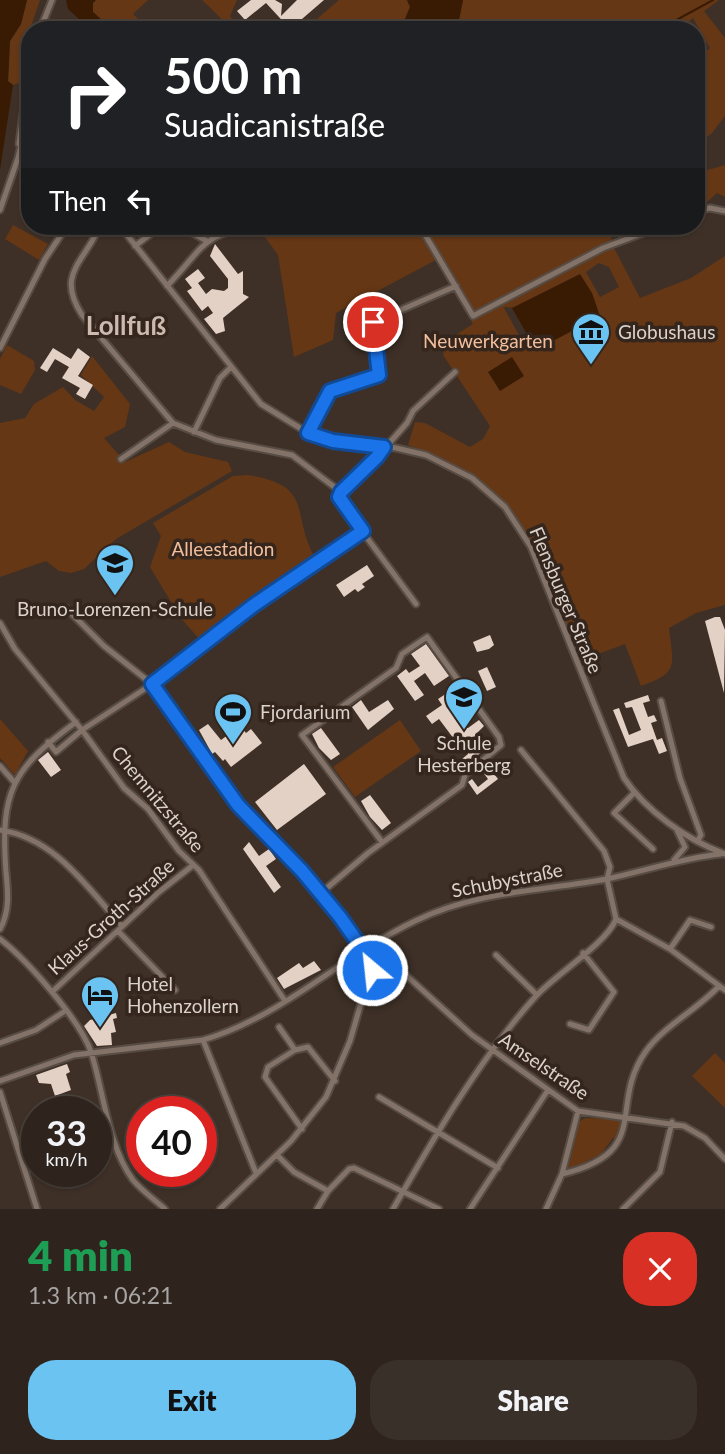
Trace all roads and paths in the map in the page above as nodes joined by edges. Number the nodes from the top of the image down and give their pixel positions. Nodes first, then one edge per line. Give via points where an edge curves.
1 (52, 0) edge
2 (44, 21) edge
3 (21, 130) edge
4 (21, 149) edge
5 (18, 158) junction
6 (705, 209) edge
7 (0, 210) edge
8 (725, 211) edge
9 (61, 235) edge
10 (95, 235) edge
11 (127, 235) edge
12 (149, 235) edge
13 (196, 235) edge
14 (217, 235) edge
15 (426, 235) edge
16 (639, 235) edge
17 (207, 241) junction
18 (135, 246) junction
19 (167, 286) junction
20 (456, 286) junction
21 (0, 348) edge
22 (230, 368) junction
23 (455, 372) dead end
24 (173, 423) junction
25 (194, 432) junction
26 (308, 433) junction
27 (384, 447) junction
28 (121, 459) dead end
29 (341, 492) junction
30 (363, 531) junction
31 (416, 604) dead end
32 (65, 608) dead end
33 (0, 623) edge
34 (152, 684) junction
35 (661, 701) dead end
36 (76, 722) junction
37 (82, 730) junction
38 (48, 742) junction
39 (521, 750) dead end
40 (0, 766) edge
41 (15, 783) junction
42 (634, 793) junction
43 (671, 823) junction
44 (2, 831) edge
45 (698, 840) junction
46 (382, 842) junction
47 (653, 849) dead end
48 (724, 854) edge
49 (668, 863) junction
50 (192, 866) junction
51 (607, 878) junction
52 (321, 893) junction
53 (617, 919) junction
54 (711, 927) dead end
55 (120, 928) junction
56 (0, 929) edge
57 (0, 939) edge
58 (670, 949) junction
59 (364, 950) junction
60 (583, 953) junction
61 (496, 955) dead end
62 (385, 965) dead end
63 (719, 986) junction
64 (175, 990) dead end
65 (725, 990) edge
66 (52, 992) junction
67 (537, 995) junction
68 (285, 1001) junction
69 (65, 1011) junction
70 (570, 1024) dead end
71 (279, 1027) dead end
72 (203, 1040) junction
73 (0, 1043) edge
74 (295, 1050) junction
75 (493, 1051) junction
76 (91, 1052) junction
77 (0, 1081) edge
78 (335, 1081) junction
79 (548, 1090) junction
80 (0, 1093) edge
81 (379, 1097) dead end
82 (578, 1111) junction
83 (626, 1117) junction
84 (671, 1122) junction
85 (302, 1129) junction
86 (440, 1133) junction
87 (277, 1154) junction
88 (725, 1159) edge
89 (498, 1168) junction
90 (256, 1173) junction
91 (562, 1174) junction
92 (404, 1190) junction
93 (328, 1191) junction
94 (37, 1209) edge
95 (165, 1209) edge
96 (220, 1209) edge
97 (317, 1209) edge
98 (393, 1209) edge
99 (439, 1209) edge
100 (470, 1209) edge
101 (546, 1209) edge
102 (623, 1209) edge

1 - 2 street
3 - 5 street
4 - 5 street
5 - 7 street
6 - 8 street
9 - 21 street
10 - 24 street via 72,278 70,295
11 - 18 street, Flensburger Straße
12 - 18 street
13 - 17 street
14 - 17 street
15 - 20 street
16 - 20 street via 586,256 473,316
17 - 19 street
18 - 19 street, Flensburger Straße
19 - 22 street, Flensburger Straße
20 - 26 street via 373,322 379,375 330,391
22 - 25 street via 220,378
22 - 26 street, Flensburger Straße via 261,404
23 - 27 street via 413,411
24 - 25 street
24 - 28 street
25 - 29 street via 292,455
26 - 27 street, Flensburger Straße
27 - 29 street
27 - 42 street, Flensburger Straße via 426,455 459,469 512,517 531,547 610,749
29 - 30 street via 342,503
30 - 31 street
30 - 34 street via 254,605
32 - 34 street
33 - 36 street, Chemnitzstraße via 15,649
34 - 37 street
34 - 52 street via 238,805
35 - 45 street via 680,778 701,835
36 - 37 street, Chemnitzstraße
36 - 38 street
37 - 38 street via 56,752
37 - 50 street, Chemnitzstraße via 124,788 148,809
38 - 41 street via 26,763
39 - 51 street via 604,850 610,867
40 - 41 street
41 - 44 street
42 - 43 street, Flensburger Straße
42 - 47 street via 614,813
43 - 45 street, Flensburger Straße
43 - 49 street via 683,836 685,847
44 - 55 street via 49,847
44 - 56 street via 8,909
45 - 48 street, Flensburger Straße
46 - 46 street via 462,785 465,775 500,745 492,726 427,638 402,654 396,668 302,735
46 - 52 street
48 - 49 street, Schubystraße
49 - 51 street, Schubystraße
50 - 55 street, Klaus-Groth-Straße
50 - 68 street, Chemnitzstraße
51 - 53 street
51 - 59 street, Schubystraße via 464,902 415,921
52 - 59 street
53 - 58 street
53 - 60 street via 607,934
54 - 58 street via 690,920
55 - 64 street
55 - 66 street, Klaus-Groth-Straße
57 - 66 street
58 - 63 street
59 - 68 street, Schubystraße
59 - 78 street via 372,970
60 - 67 street
60 - 70 street via 614,992 589,1030
61 - 67 street
62 - 75 street, Amselstraße via 397,967
63 - 65 street
63 - 83 street via 646,1051
66 - 69 street
67 - 75 street
68 - 72 street, Schubystraße via 237,1028
69 - 73 street via 36,1030
69 - 76 street
71 - 74 street
72 - 76 street, Schubystraße
72 - 90 street
74 - 78 street via 308,1047
74 - 85 street via 268,1067 265,1077
75 - 79 street, Amselstraße
75 - 86 street
76 - 77 street, Schubystraße
76 - 95 street via 124,1164 138,1185
78 - 85 street
79 - 82 street, Amselstraße
79 - 89 street
80 - 94 street
81 - 86 street
82 - 83 street, Amselstraße
82 - 91 street
83 - 84 street, Amselstraße
83 - 91 street via 620,1139 605,1158
84 - 88 street, Amselstraße via 701,1134
84 - 102 street via 660,1172
85 - 87 street
86 - 89 street
86 - 92 street
87 - 90 street
87 - 93 street via 294,1172
89 - 100 street
90 - 96 street
91 - 101 street
92 - 93 street via 354,1168
92 - 98 street
92 - 99 street
93 - 97 street

